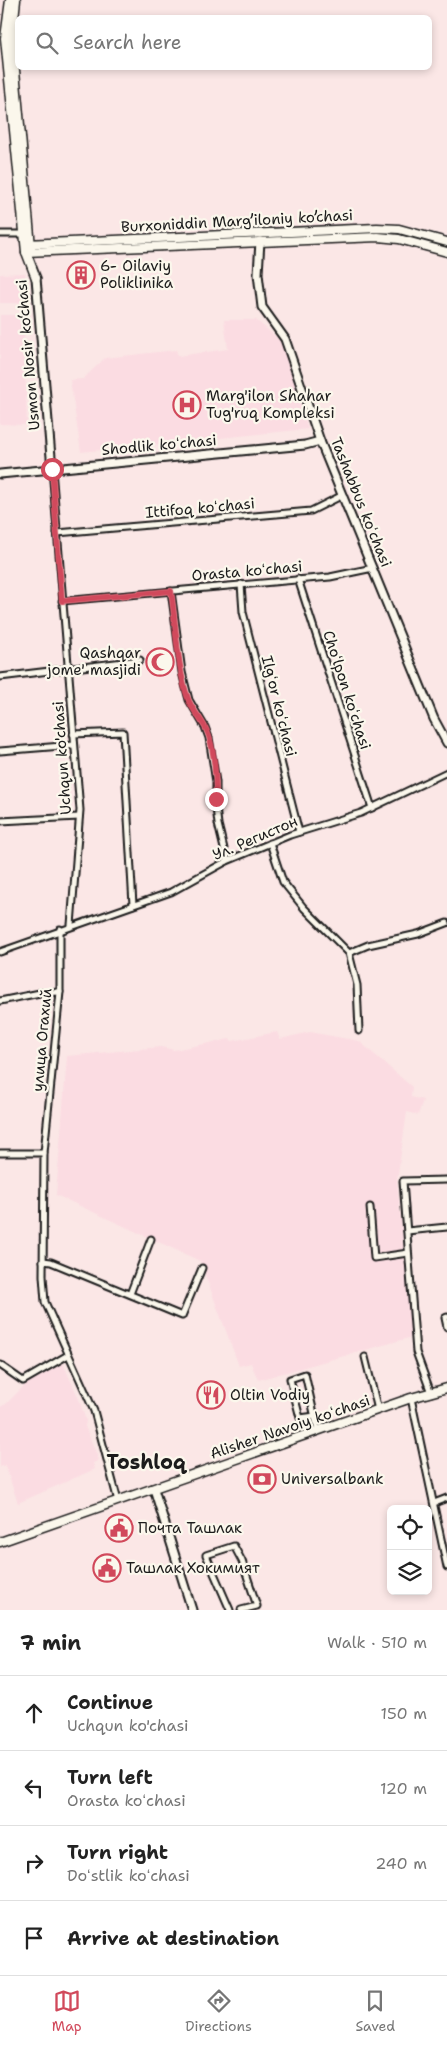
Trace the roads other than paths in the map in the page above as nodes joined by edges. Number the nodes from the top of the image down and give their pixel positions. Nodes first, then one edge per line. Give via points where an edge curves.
1 (10, 0) edge
2 (16, 0) edge
3 (261, 232) junction
4 (0, 234) edge
5 (28, 234) junction
6 (260, 241) junction
7 (447, 242) edge
8 (28, 244) junction
9 (29, 252) junction
10 (447, 252) edge
11 (36, 278) joint
12 (320, 441) junction
13 (52, 469) junction
14 (0, 474) edge
15 (343, 494) junction
16 (57, 533) junction
17 (373, 568) junction
18 (298, 579) junction
19 (241, 584) junction
20 (171, 591) junction
21 (62, 601) junction
22 (140, 660) dead end
23 (68, 670) junction
24 (0, 677) edge
25 (73, 734) junction
26 (447, 743) edge
27 (74, 745) junction
28 (0, 751) edge
29 (447, 772) edge
30 (372, 808) junction
31 (79, 817) junction
32 (0, 821) edge
33 (299, 832) junction
34 (270, 843) junction
35 (227, 861) junction
36 (133, 905) junction
37 (447, 923) edge
38 (71, 925) junction
39 (60, 929) junction
40 (0, 952) edge
41 (349, 953) junction
42 (60, 992) junction
43 (0, 1001) edge
44 (359, 1031) dead end
45 (0, 1153) edge
46 (44, 1153) junction
47 (447, 1180) edge
48 (370, 1207) dead end
49 (447, 1227) edge
50 (407, 1231) junction
51 (151, 1239) dead end
52 (408, 1253) junction
53 (43, 1261) junction
54 (202, 1268) dead end
55 (130, 1294) junction
56 (447, 1317) edge
57 (447, 1327) edge
58 (68, 1355) junction
59 (365, 1357) dead end
60 (0, 1364) edge
61 (447, 1388) edge
62 (431, 1393) junction
63 (411, 1398) junction
64 (378, 1410) junction
65 (315, 1416) junction
66 (318, 1431) junction
67 (154, 1489) junction
68 (447, 1498) edge
69 (118, 1501) junction
70 (434, 1503) junction
71 (0, 1542) edge
72 (447, 1565) edge
73 (192, 1610) edge
74 (230, 1610) edge
75 (241, 1610) edge

1 - 5 main road, Usmon Nosir ko‘chasi via 5,38
2 - 5 main road, Usmon Nosir ko‘chasi via 12,37
3 - 6 main road
3 - 7 main road, Burxoniddin Marg’iloniy ko’chasi via 377,228
3 - 8 main road, Burxoniddin Marg’iloniy ko’chasi
4 - 5 street
5 - 8 main road, Usmon Nosir ko‘chasi
6 - 9 main road, Burxoniddin Marg’iloniy ko’chasi
6 - 10 main road, Burxoniddin Marg’iloniy ko’chasi via 378,237 399,239
6 - 12 street, Tashabbus koʻchasi via 258,274 262,308 285,338
8 - 9 main road, Usmon Nosir ko‘chasi
9 - 11 main road, Usmon Nosir ko‘chasi
11 - 13 street, Usmon Nosir ko‘chasi
12 - 13 street, Shodlik koʻchasi
12 - 15 street, Tashabbus koʻchasi
13 - 14 street, Shodlik koʻchasi
13 - 16 street, Uchqun ko'chasi
15 - 16 street, Ittifoq koʻchasi via 311,510
15 - 17 street, Tashabbus koʻchasi
16 - 21 street, Uchqun ko'chasi
17 - 18 street, Orasta koʻchasi
17 - 26 street, Tashabbus koʻchasi via 434,719
18 - 19 street, Orasta koʻchasi
18 - 30 street, Choʻlpon koʻchasi
19 - 20 street, Orasta koʻchasi
19 - 33 street, Ilgʻor koʻchasi via 243,612
20 - 21 street, Orasta koʻchasi
20 - 35 street via 189,700 209,738 218,824
21 - 23 street, Uchqun ko'chasi
22 - 23 street
23 - 24 street
23 - 25 street, Uchqun ko'chasi
25 - 27 street, Uchqun ko'chasi
25 - 36 street via 123,732
27 - 28 street
27 - 31 street, Uchqun ko'chasi
29 - 30 street, Ул. Регистон
30 - 33 street, Ул. Регистон
31 - 32 street
31 - 38 street, Uchqun ko'chasi
33 - 34 street, Ул. Регистон
34 - 35 street, Ул. Регистон
34 - 41 street via 283,882
35 - 36 street, Ул. Регистон via 171,892
36 - 38 street, Ул. Регистон
37 - 41 street
38 - 39 street, Ул. Регистон
39 - 40 street, Ул. Регистон
39 - 42 street, улица Огахий
41 - 44 street via 357,985
42 - 43 street
42 - 46 street, улица Огахий
45 - 46 street
46 - 53 street, улица Огахий
47 - 50 street via 403,1181
48 - 52 street via 374,1258
49 - 50 street
50 - 52 street
51 - 55 street
52 - 62 street via 416,1352
53 - 55 street
53 - 58 street, улица Огахий via 45,1302
54 - 55 street via 182,1316
56 - 57 street
58 - 60 street via 22,1381
58 - 69 street, улица Огахий via 94,1411
59 - 64 street
61 - 62 main road, Alisher Navoiy koʻchasi
62 - 63 main road, Alisher Navoiy koʻchasi
63 - 64 main road, Alisher Navoiy koʻchasi
63 - 70 street
64 - 66 main road, Alisher Navoiy koʻchasi
65 - 65 street via 305,1374 290,1379 300,1418
65 - 66 street
66 - 67 main road, Alisher Navoiy koʻchasi
67 - 69 main road, Alisher Navoiy koʻchasi
67 - 73 street
68 - 70 street
69 - 71 main road, Alisher Navoiy koʻchasi
70 - 72 street
74 - 75 street via 206,1555 234,1546 257,1606

